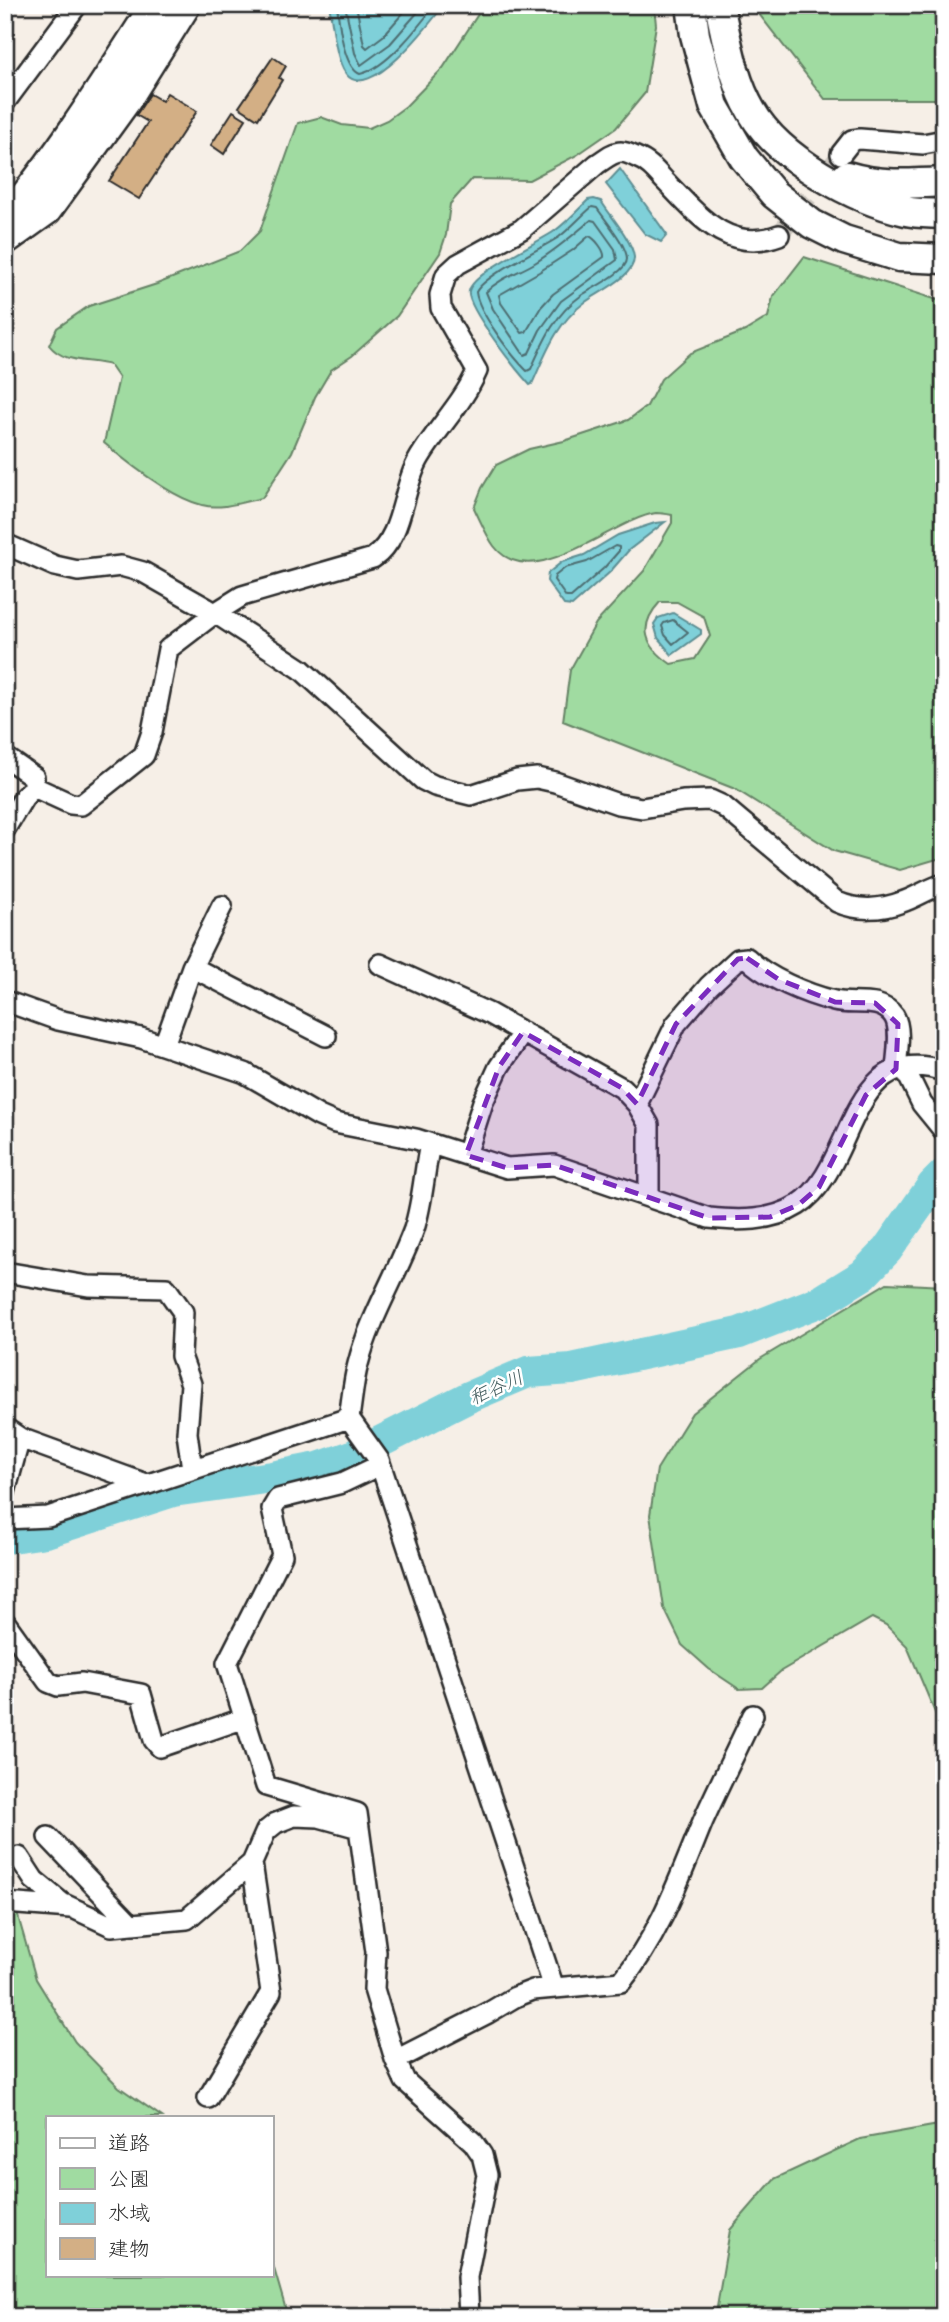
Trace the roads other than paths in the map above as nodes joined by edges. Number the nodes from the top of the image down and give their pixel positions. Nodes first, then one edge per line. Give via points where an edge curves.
1 (77, 5) edge
2 (155, 5) edge
3 (186, 5) edge
4 (691, 5) edge
5 (719, 5) edge
6 (5, 102) edge
7 (752, 113) junction
8 (944, 140) edge
9 (841, 154) tunnel mouth
10 (944, 182) edge
11 (944, 214) edge
12 (5, 220) edge
13 (779, 235) tunnel mouth
14 (5, 240) edge
15 (844, 240) junction
16 (944, 260) edge
17 (944, 280) edge
18 (5, 544) edge
19 (215, 613) junction
20 (5, 758) edge
21 (34, 787) junction
22 (5, 829) edge
23 (944, 884) edge
24 (222, 906) dead end
25 (380, 964) dead end
26 (191, 967) junction
27 (5, 1001) edge
28 (523, 1032) junction
29 (326, 1037) dead end
30 (164, 1045) junction
31 (900, 1068) junction
32 (944, 1071) edge
33 (637, 1104) junction
34 (944, 1131) edge
35 (430, 1144) junction
36 (466, 1155) junction
37 (649, 1197) junction
38 (5, 1272) edge
39 (349, 1418) junction
40 (13, 1433) edge
41 (379, 1462) junction
42 (192, 1469) junction
43 (146, 1484) junction
44 (5, 1492) edge
45 (5, 1519) edge
46 (5, 1622) edge
47 (753, 1715) dead end
48 (244, 1718) junction
49 (359, 1828) junction
50 (48, 1837) dead end
51 (19, 1857) dead end
52 (252, 1863) junction
53 (5, 1903) edge
54 (72, 1908) junction
55 (131, 1924) junction
56 (554, 1988) junction
57 (396, 2060) junction
58 (208, 2098) dead end
59 (469, 2317) edge

1 - 6 street
2 - 12 highway via 104,85
3 - 14 highway via 126,101 47,210
4 - 15 highway via 715,106 744,158 774,194 812,224
5 - 7 highway via 733,66
7 - 10 highway via 802,153 848,176 870,183
7 - 11 highway via 777,142 821,176 908,212
8 - 9 street via 923,144 852,140
13 - 19 street via 762,241 742,240 719,231 646,162 622,152 603,160 522,229 446,275 439,295 441,308 477,371 419,458 384,550 373,558 242,596
15 - 16 highway via 900,257
15 - 17 highway
18 - 19 street via 78,571 121,566 143,572
19 - 21 street via 168,649 144,755 81,805
19 - 23 street via 301,669 435,786 471,795 537,778 642,808 710,800 837,902 851,908 901,903
20 - 21 street via 34,777
21 - 22 street
24 - 26 street
25 - 28 street
26 - 29 street
26 - 30 street
27 - 30 street via 58,1020
28 - 33 street via 622,1087
28 - 36 street via 499,1067
30 - 35 street via 245,1073 335,1123
31 - 32 street via 930,1066
31 - 33 street via 898,1024 892,1013 875,1003 835,1002 778,979 747,958 738,959 676,1024
31 - 34 street
31 - 37 street via 887,1073 866,1096 819,1187 797,1205 770,1217 735,1220 709,1218
33 - 37 street via 649,1125
35 - 36 street
35 - 39 street via 422,1200 358,1364
36 - 37 street via 507,1168 554,1164
38 - 42 street via 88,1286 166,1288 183,1312 181,1356 191,1384 187,1433
39 - 41 street
39 - 42 street
40 - 43 street
40 - 44 street
41 - 48 street via 342,1483 278,1499 272,1509 282,1555 227,1662
41 - 56 street
42 - 43 street
43 - 45 street via 48,1517
46 - 48 street via 48,1682 141,1693 153,1740 160,1747
47 - 56 street via 667,1909 639,1960 621,1982
48 - 49 street via 266,1786 357,1813
49 - 52 street via 319,1817 294,1816 266,1831
49 - 57 street via 376,1952 374,1989
50 - 55 street
51 - 54 street via 34,1880
52 - 55 street via 187,1919
52 - 58 street via 271,1992
53 - 54 street
54 - 55 street via 111,1926
56 - 57 street via 515,1997
57 - 59 street via 405,2081 482,2155 487,2175 467,2277

